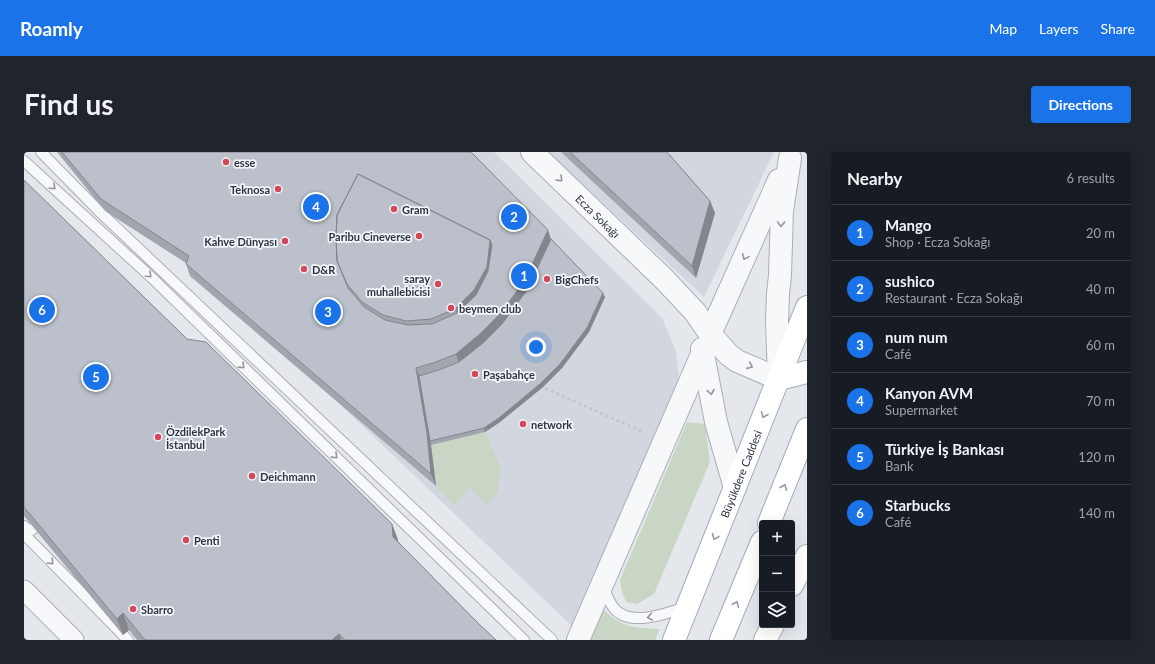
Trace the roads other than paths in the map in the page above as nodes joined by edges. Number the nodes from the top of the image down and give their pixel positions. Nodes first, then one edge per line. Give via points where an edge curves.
1 (41, 152) edge
2 (532, 152) edge
3 (791, 155) edge
4 (24, 161) edge
5 (807, 307) edge
6 (707, 343) junction
7 (807, 372) edge
8 (779, 379) junction
9 (807, 429) edge
10 (735, 488) junction
11 (770, 520) edge
12 (24, 534) edge
13 (759, 549) edge
14 (807, 556) edge
15 (795, 579) edge
16 (602, 584) junction
17 (24, 590) edge
18 (688, 607) junction
19 (771, 628) edge
20 (74, 640) edge
21 (128, 640) edge
22 (524, 640) edge
23 (552, 640) edge
24 (578, 640) edge
25 (674, 640) edge
26 (721, 640) edge
27 (765, 640) edge

1 - 23 lane
2 -> 6 street, Ecza Sokağı via 696,312
3 -> 6 street
3 -> 8 street via 782,211 777,321
4 -> 22 lane via 151,277
5 - 8 main road, Büyükdere Caddesi
6 -> 8 street via 737,361
6 -> 10 street via 716,422
6 - 16 street
7 - 8 main road
8 -> 10 main road, Büyükdere Caddesi
11 -> 9 main road
10 -> 18 main road, Büyükdere Caddesi
12 -> 21 lane
26 -> 13 main road
14 - 15 main road
18 -> 16 lane via 641,619 623,615 613,607
16 - 24 street
17 - 20 street
18 - 25 main road, Büyükdere Caddesi
19 - 27 main road

